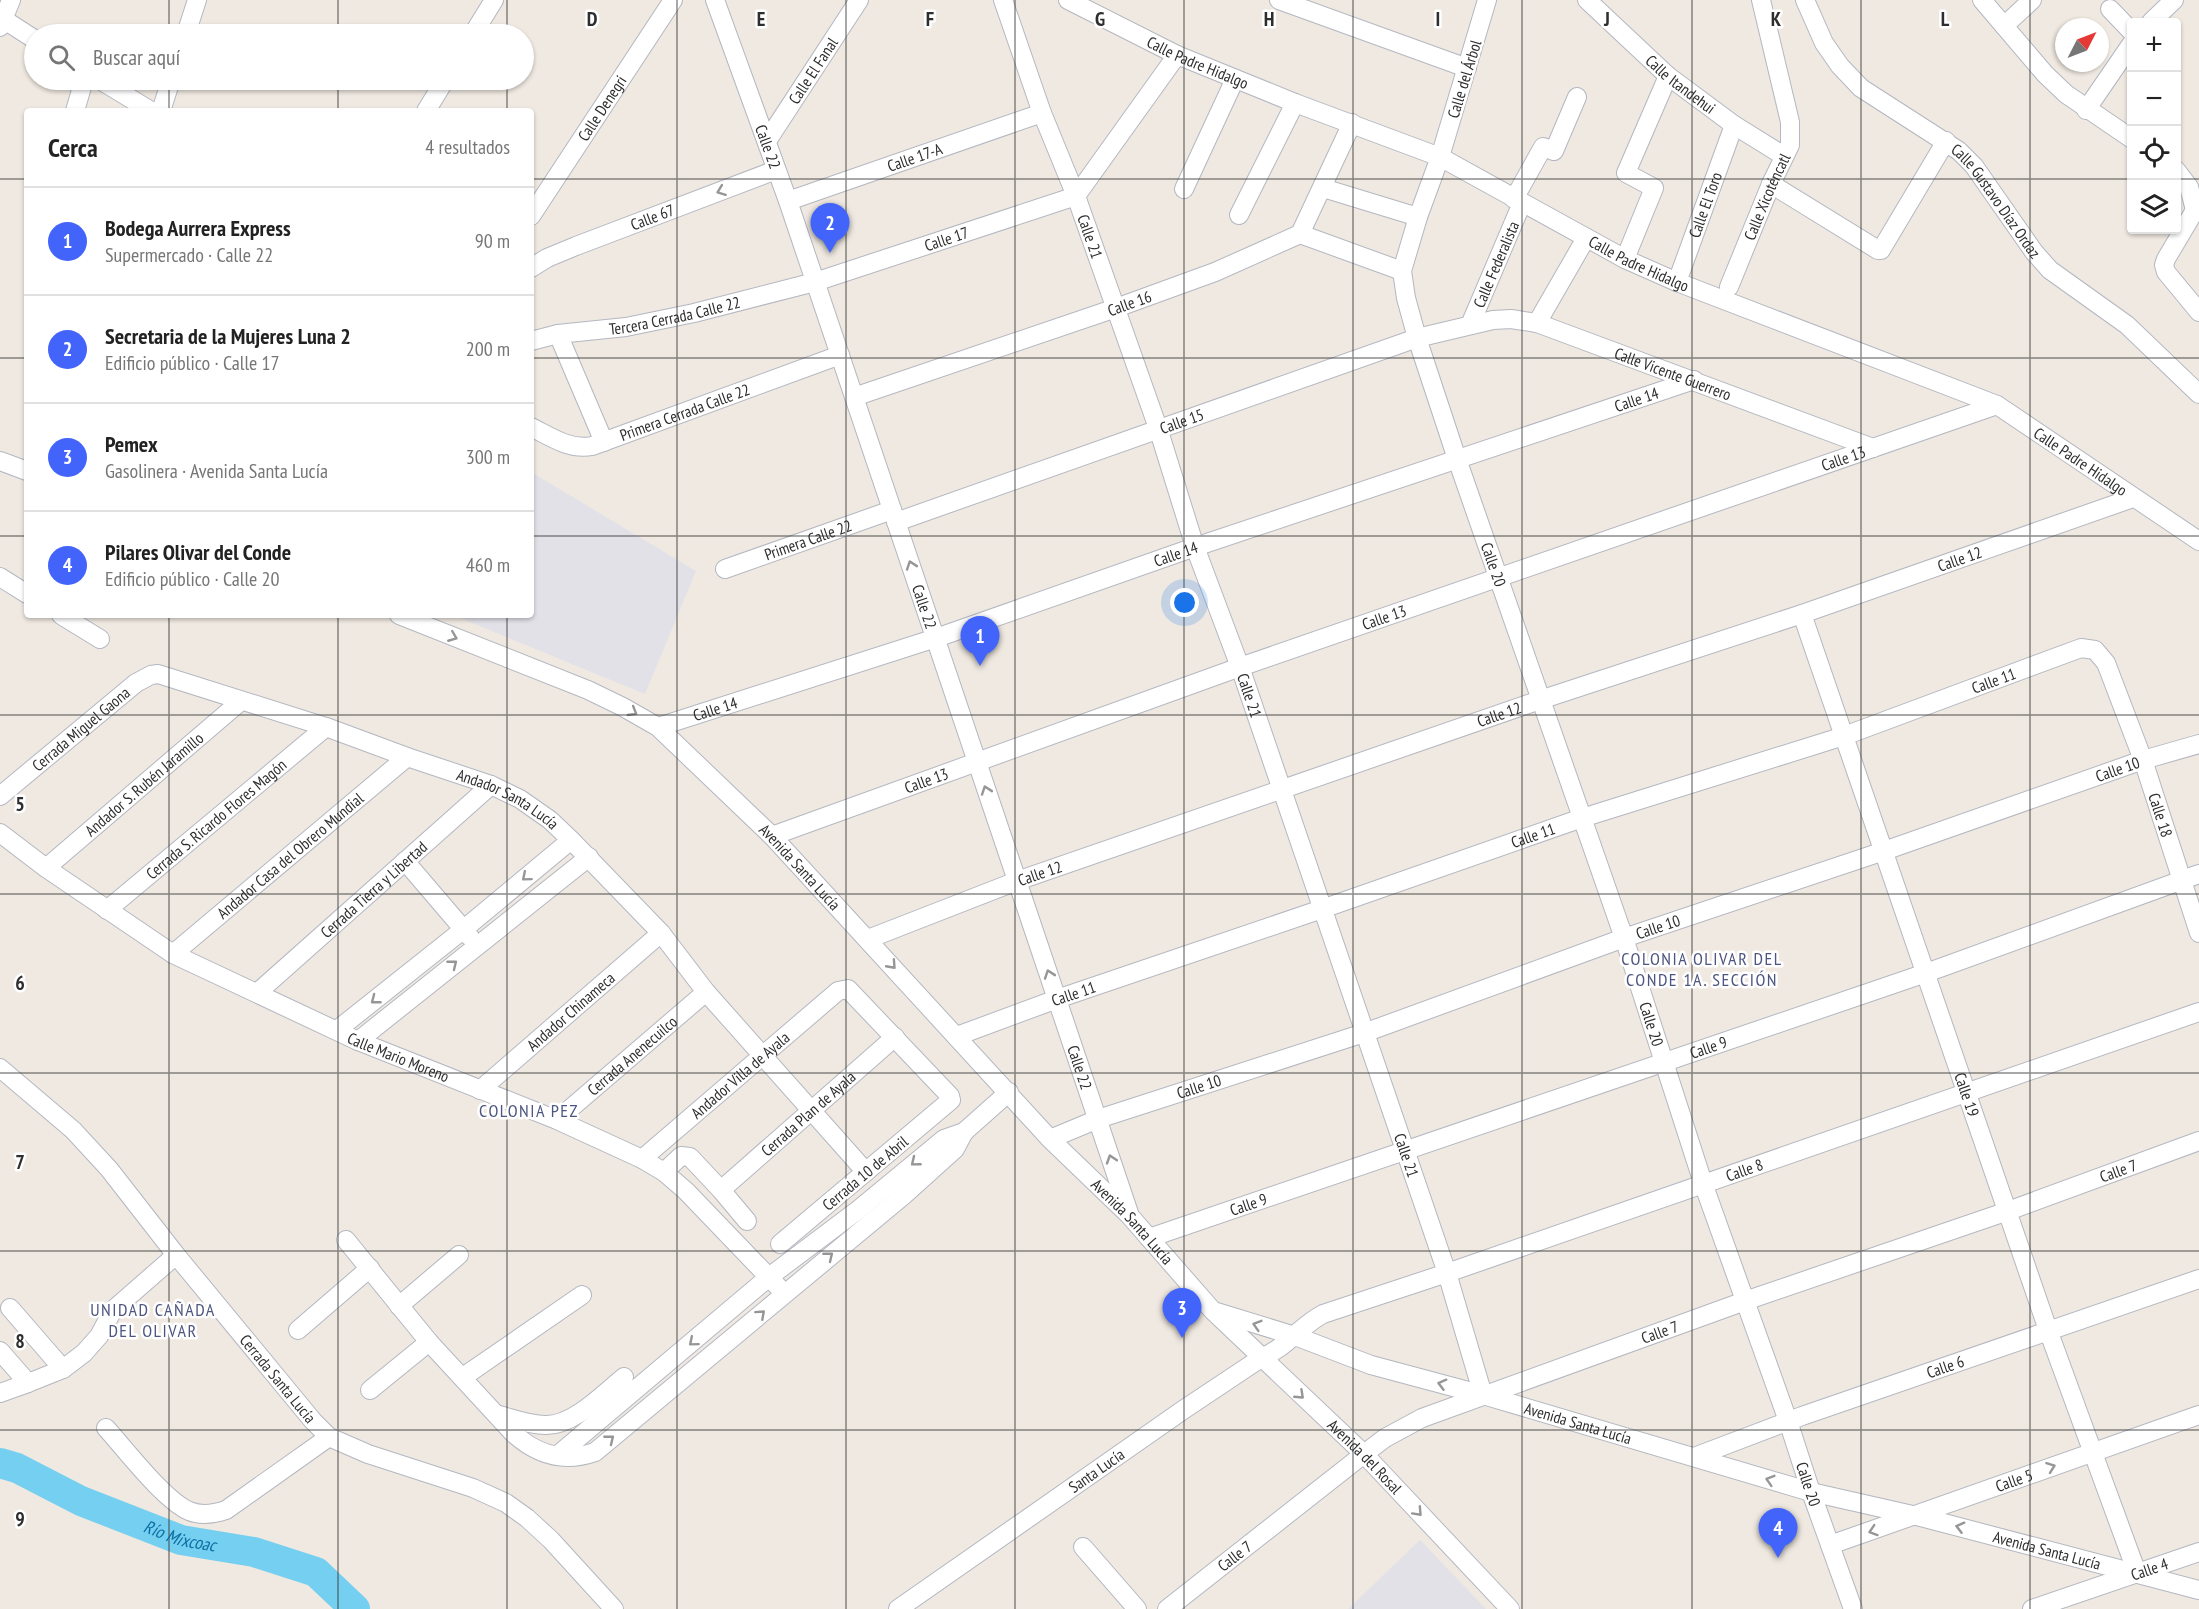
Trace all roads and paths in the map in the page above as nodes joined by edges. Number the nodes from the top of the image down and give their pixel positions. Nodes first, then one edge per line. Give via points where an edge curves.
1 (10, 0) edge
2 (197, 0) edge
3 (494, 0) edge
4 (673, 0) edge
5 (715, 0) edge
6 (859, 0) edge
7 (1003, 0) edge
8 (1068, 0) edge
9 (1279, 0) edge
10 (1487, 0) edge
11 (1587, 0) edge
12 (1761, 0) edge
13 (1805, 0) edge
14 (1982, 0) edge
15 (2032, 0) edge
16 (2174, 0) edge
17 (2110, 9) dead end
18 (2155, 18) edge
19 (1, 21) edge
20 (189, 24) edge
21 (479, 24) edge
22 (2004, 26) junction
23 (2127, 27) edge
24 (24, 34) edge
25 (2127, 50) edge
26 (1177, 56) junction
27 (1467, 68) junction
28 (1668, 76) junction
29 (1234, 79) junction
30 (81, 90) edge
31 (116, 90) edge
32 (168, 90) edge
33 (439, 90) edge
34 (1578, 97) dead end
35 (1295, 103) junction
36 (76, 108) edge
37 (147, 108) edge
38 (162, 108) edge
39 (428, 108) edge
40 (2086, 110) junction
41 (1042, 113) junction
42 (1352, 123) junction
43 (1734, 125) junction
44 (2127, 136) edge
45 (766, 141) junction
46 (1946, 141) junction
47 (1784, 156) junction
48 (1440, 157) junction
49 (776, 170) junction
50 (2181, 177) edge
51 (1771, 184) junction
52 (1323, 188) junction
53 (1184, 189) dead end
54 (1076, 196) junction
55 (788, 201) junction
56 (1518, 201) junction
57 (534, 211) edge
58 (2197, 211) edge
59 (1239, 215) dead end
60 (1418, 217) junction
61 (1300, 234) junction
62 (1586, 238) junction
63 (1624, 259) junction
64 (534, 266) edge
65 (1402, 271) junction
66 (815, 282) junction
67 (1677, 282) junction
68 (1729, 287) dead end
69 (1116, 308) junction
70 (2199, 312) edge
71 (1537, 323) junction
72 (1470, 325) junction
73 (558, 334) junction
74 (1417, 338) junction
75 (534, 339) edge
76 (840, 355) junction
77 (1694, 380) junction
78 (2199, 394) edge
79 (854, 397) junction
80 (1997, 405) junction
81 (534, 428) edge
82 (1158, 428) junction
83 (604, 442) junction
84 (1873, 448) junction
85 (1457, 459) junction
86 (0, 461) edge
87 (24, 470) edge
88 (2133, 498) junction
89 (894, 516) junction
90 (2199, 541) edge
91 (1196, 547) junction
92 (725, 569) dead end
93 (0, 577) edge
94 (1500, 578) junction
95 (24, 592) edge
96 (1802, 614) junction
97 (66, 618) edge
98 (407, 618) edge
99 (936, 638) junction
100 (100, 639) dead end
101 (2106, 663) joint
102 (1240, 667) junction
103 (166, 675) joint
104 (1540, 700) junction
105 (241, 701) junction
106 (326, 727) junction
107 (658, 728) junction
108 (1844, 736) junction
109 (2199, 744) edge
110 (407, 757) junction
111 (2143, 760) junction
112 (976, 762) junction
113 (491, 785) junction
114 (1282, 790) junction
115 (0, 796) edge
116 (1582, 818) junction
117 (0, 833) edge
118 (772, 836) junction
119 (571, 840) junction
120 (1884, 851) junction
121 (589, 857) junction
122 (405, 861) junction
123 (45, 868) junction
124 (2199, 874) edge
125 (2181, 880) junction
126 (1017, 881) junction
127 (1322, 909) junction
128 (107, 910) junction
129 (464, 929) junction
130 (661, 933) junction
131 (2199, 933) edge
132 (1624, 938) junction
133 (868, 939) junction
134 (477, 945) junction
135 (173, 954) junction
136 (1926, 973) junction
137 (706, 992) junction
138 (257, 993) junction
139 (1057, 999) junction
140 (2199, 1012) edge
141 (337, 1030) junction
142 (1364, 1033) junction
143 (957, 1036) junction
144 (895, 1037) junction
145 (358, 1041) junction
146 (761, 1056) junction
147 (1664, 1061) junction
148 (0, 1068) edge
149 (480, 1090) junction
150 (1967, 1091) junction
151 (1009, 1092) junction
152 (811, 1112) junction
153 (1098, 1119) junction
154 (557, 1120) junction
155 (964, 1132) junction
156 (1050, 1139) junction
157 (2199, 1141) edge
158 (1405, 1151) junction
159 (642, 1159) junction
160 (664, 1172) junction
161 (866, 1172) junction
162 (1703, 1183) junction
163 (721, 1190) junction
164 (2008, 1211) junction
165 (1129, 1215) junction
166 (747, 1221) dead end
167 (1149, 1238) junction
168 (346, 1240) dead end
169 (780, 1244) dead end
170 (176, 1255) junction
171 (459, 1255) dead end
172 (370, 1268) junction
173 (1447, 1273) junction
174 (769, 1277) junction
175 (2199, 1280) edge
176 (784, 1293) junction
177 (582, 1295) dead end
178 (1745, 1301) junction
179 (399, 1306) junction
180 (10, 1308) dead end
181 (1213, 1311) junction
182 (298, 1330) dead end
183 (2048, 1330) junction
184 (1294, 1336) junction
185 (429, 1342) junction
186 (0, 1351) edge
187 (1261, 1358) junction
188 (63, 1369) junction
189 (463, 1377) junction
190 (624, 1377) dead end
191 (28, 1383) junction
192 (370, 1390) dead end
193 (0, 1393) edge
194 (1483, 1395) junction
195 (499, 1415) junction
196 (2199, 1415) edge
197 (1788, 1421) junction
198 (106, 1428) dead end
199 (329, 1437) junction
200 (2092, 1453) junction
201 (1364, 1454) junction
202 (558, 1455) junction
203 (1694, 1457) junction
204 (1811, 1492) junction
205 (1917, 1516) junction
206 (1830, 1545) junction
207 (1083, 1547) dead end
208 (2199, 1552) edge
209 (2137, 1574) junction
210 (2199, 1590) edge
211 (614, 1609) edge
212 (898, 1609) edge
213 (1137, 1609) edge
214 (1167, 1609) edge
215 (1510, 1609) edge
216 (1853, 1609) edge
217 (2032, 1609) edge

1 - 19 street
2 - 20 street
3 - 21 street
4 - 57 street, Calle Denegri
5 - 45 street, Calle 22
6 - 45 street, Calle El Fanal
7 - 41 street, Calle 21
8 - 26 street, Calle Padre Hidalgo
9 - 27 street
10 - 27 street, Calle del Árbol
11 - 28 street, Calle Itandehui
12 - 47 street, Calle Xicoténcatl via 1790,122 1790,145
13 - 46 street, Calle Gustavo Díaz Ordaz via 1824,43 1861,88
14 - 22 street
15 - 22 street
16 - 18 street
17 - 23 street
19 - 24 street
22 - 40 street via 2044,74
25 - 40 street
26 - 29 street, Calle Padre Hidalgo
26 - 54 street
27 - 48 street, Calle del Árbol
28 - 43 street, Calle Itandehui
28 - 63 street via 1626,173 1654,188
29 - 35 street, Calle Padre Hidalgo
29 - 53 street
30 - 36 street
31 - 37 street
32 - 38 street
33 - 39 street
34 - 56 street, Calle Federalista via 1554,151 1543,147
35 - 42 street, Calle Padre Hidalgo
35 - 59 street
40 - 44 street
41 - 54 street, Calle 21
41 - 55 street, Calle 17-A
42 - 48 street, Calle Padre Hidalgo
42 - 52 street
43 - 47 street, Calle Itandehui
43 - 67 street, Calle El Toro
45 - 49 street, Calle 22
46 - 51 street via 1884,248 1878,250
46 - 78 street, Calle Gustavo Díaz Ordaz via 1974,165 2050,270 2127,325
47 - 51 street, Calle Xicoténcatl
48 - 56 street, Calle Padre Hidalgo
48 - 60 street, Calle del Árbol
49 - 55 street, Calle 22
49 -> 64 street, Calle 67 via 576,246
50 - 58 street
51 - 68 street, Calle Xicoténcatl
52 - 60 street
52 - 61 street
54 - 66 street, Calle 17
54 - 69 street, Calle 21
55 - 66 street, Calle 22
56 - 62 street, Calle Padre Hidalgo
56 - 72 street, Calle Federalista
58 - 70 street via 2164,266
60 - 65 street, Calle del Árbol
61 - 65 street
61 - 69 street, Calle 16 via 1215,272
62 - 63 street, Calle Padre Hidalgo
62 - 71 street
63 - 67 street, Calle Padre Hidalgo
65 - 74 street, Calle 20
66 - 73 street, Tercera Cerrada Calle 22 via 683,316
66 - 76 street, Calle 22
67 - 80 street, Calle Padre Hidalgo
69 - 79 street, Calle 16
69 - 82 street, Calle 21
71 - 72 street, Calle Vicente Guerrero via 1511,319
71 - 77 street, Calle Vicente Guerrero
72 - 74 street, Calle 15
73 - 75 street, Tercera Cerrada Calle 22
73 - 83 street
74 - 82 street, Calle 15
74 - 85 street, Calle 20
76 - 79 street, Calle 22
76 - 83 street, Primera Cerrada Calle 22
77 - 84 street, Calle Vicente Guerrero
77 - 85 street, Calle 14
79 - 89 street, Calle 22
80 - 84 street, Calle 13
80 - 88 street, Calle Padre Hidalgo
81 - 83 street, Primera Cerrada Calle 22 via 572,447
82 - 89 street, Calle 15
82 - 91 street, Calle 21
84 - 94 street, Calle 13
85 - 91 street, Calle 14
85 - 94 street, Calle 20
86 - 87 street
88 - 90 street, Calle Padre Hidalgo
88 - 96 street, Calle 12
89 - 92 street, Primera Calle 22
99 -> 89 street, Calle 22
91 - 99 street, Calle 14
91 - 102 street, Calle 21
93 - 95 street
94 - 102 street, Calle 13
94 - 104 street, Calle 20
96 - 104 street, Calle 12
96 - 108 street, Calle 19
97 - 100 street
98 -> 107 street, Avenida Santa Lucía via 588,690
99 - 107 street, Calle 14
99 - 112 street, Calle 22
101 - 108 street, Calle 11 via 2095,650 2081,648
101 - 111 street, Calle 18
102 - 112 street, Calle 13
102 - 114 street, Calle 21
103 - 105 street, Andador Santa Lucía
103 - 115 street, Cerrada Miguel Gaona via 151,675 136,683
104 - 114 street, Calle 12
104 - 116 street, Calle 20
105 - 106 street, Andador Santa Lucía
105 - 123 street, Andador S. Rubén Jaramillo
106 - 110 street, Andador Santa Lucía
106 - 128 street, Cerrada S. Ricardo Flores Magón
107 - 118 street, Avenida Santa Lucía
108 - 116 street, Calle 11
108 - 120 street, Calle 19
109 - 111 street, Calle 10
110 - 113 street, Andador Santa Lucía
110 - 135 street, Andador Casa del Obrero Mundial
111 - 120 street, Calle 10
111 - 125 street, Calle 18
112 - 118 street, Calle 13
126 -> 112 street, Calle 22
113 - 119 street, Andador Santa Lucía via 520,799
113 - 122 street, Cerrada Tierra y Libertad
114 - 126 street, Calle 12
114 - 127 street, Calle 21
116 - 127 street, Calle 11
116 - 132 street, Calle 20
117 - 123 street, Calle Mario Moreno
118 - 133 street, Avenida Santa Lucía
119 - 121 street, Andador Santa Lucía
119 -> 129 street
120 - 132 street, Calle 10
120 - 136 street, Calle 19
121 - 130 street, Andador Santa Lucía
121 - 134 street
122 - 129 street
122 - 138 street, Cerrada Tierra y Libertad
123 - 128 street, Calle Mario Moreno
124 - 125 street, Calle 9
125 - 131 street, Calle 18
125 - 136 street, Calle 9
126 - 133 street, Calle 12
139 -> 126 street, Calle 22
127 - 139 street, Calle 11
127 - 142 street, Calle 21
128 - 135 street, Calle Mario Moreno
129 - 134 street
129 -> 141 street
130 - 137 street, Andador Santa Lucía
130 - 149 street, Andador Chinameca
132 - 142 street, Calle 10
132 - 147 street, Calle 20
133 -> 143 street, Avenida Santa Lucía
145 -> 134 street
135 - 138 street, Calle Mario Moreno
136 - 147 street, Calle 9
136 - 150 street, Calle 19
137 - 146 street, Andador Santa Lucía
137 - 154 street, Cerrada Anenecuilco
138 - 141 street, Calle Mario Moreno
139 - 143 street, Calle 11
139 - 153 street, Calle 22
140 - 150 street, Calle 8
141 - 145 street, Calle Mario Moreno
142 - 153 street, Calle 10
142 - 158 street, Calle 21
143 - 151 street, Avenida Santa Lucía
144 - 146 street, Andador Villa de Ayala via 846,988
144 - 152 street, Cerrada Plan de Ayala
144 - 161 street, Cerrada 10 de Abril via 950,1096 950,1102
145 - 149 street, Calle Mario Moreno
146 - 152 street, Andador Santa Lucía
146 - 159 street, Andador Villa de Ayala
147 - 158 street, Calle 9
147 - 162 street, Calle 20
148 - 170 street, Cerrada Santa Lucía via 73,1130
149 - 154 street, Calle Mario Moreno
150 - 162 street, Calle 8
150 - 164 street, Calle 19
151 - 155 street
151 - 156 street, Avenida Santa Lucía
152 - 161 street, Andador Santa Lucía
152 - 163 street, Cerrada Plan de Ayala
153 - 156 street, Calle 10
165 -> 153 street, Calle 22
154 - 159 street, Calle Mario Moreno
155 -> 174 street via 944,1139
176 -> 155 street via 919,1182 955,1149
156 - 165 street, Avenida Santa Lucía
157 - 164 street, Calle 7
158 - 167 street, Calle 9
158 - 173 street, Calle 21
159 - 160 street, Calle Mario Moreno
160 - 163 street via 681,1156 690,1156
160 - 174 street, Calle Mario Moreno
161 - 169 street, Cerrada 10 de Abril
162 - 173 street, Calle 8
162 - 178 street, Calle 20
163 - 166 street
164 - 178 street, Calle 7
164 - 183 street, Calle 19
165 - 167 street, Avenida Santa Lucía
167 - 181 street, Avenida Santa Lucía
168 - 172 street
170 - 188 street via 113,1310 93,1345
170 - 199 street, Cerrada Santa Lucía
171 - 179 street
172 - 179 street
172 - 182 street
173 - 184 street, Calle 8 via 1323,1314
173 - 194 street, Calle 21
174 - 176 street, Calle Mario Moreno
174 -> 202 street
175 - 183 street, Calle 6
202 -> 176 street via 580,1457 595,1452
177 - 189 street
178 - 194 street, Calle 7
178 - 197 street, Calle 20
179 - 185 street
180 - 188 street
184 -> 181 street, Avenida Santa Lucía
181 - 187 street, Avenida del Rosal
183 - 197 street, Calle 6
183 - 200 street, Calle 19
184 - 187 street, Santa Lucía
194 -> 184 street, Avenida Santa Lucía via 1371,1365
185 - 189 street
185 - 192 street
186 - 191 street
187 -> 201 street, Avenida del Rosal
187 - 212 street, Santa Lucía
188 - 191 street
189 - 195 street
190 - 195 street via 578,1413 557,1424 533,1424
191 - 193 street
194 - 201 street, Calle 7 via 1422,1418
194 - 203 street, Avenida Santa Lucía
195 - 202 street via 525,1444 542,1453
196 - 200 street, Calle 5
197 - 203 street, Calle 6
197 - 204 street, Calle 20
198 - 199 street via 166,1495 191,1512 203,1514 226,1510
199 - 211 street, Cerrada Santa Lucía via 506,1503 551,1540
205 -> 200 street, Calle 5
200 - 209 street, Calle 19
201 - 214 street, Calle 7
201 -> 215 street, Avenida del Rosal
204 -> 203 street, Avenida Santa Lucía
204 - 205 street, Avenida Santa Lucía
204 - 206 street, Calle 20
205 -> 206 street, Calle 5
209 -> 205 street, Avenida Santa Lucía
206 - 216 street, Calle 20
207 - 213 street
208 - 209 street, Calle 4
209 - 210 street, Avenida Santa Lucía
209 - 217 street, Calle 4

